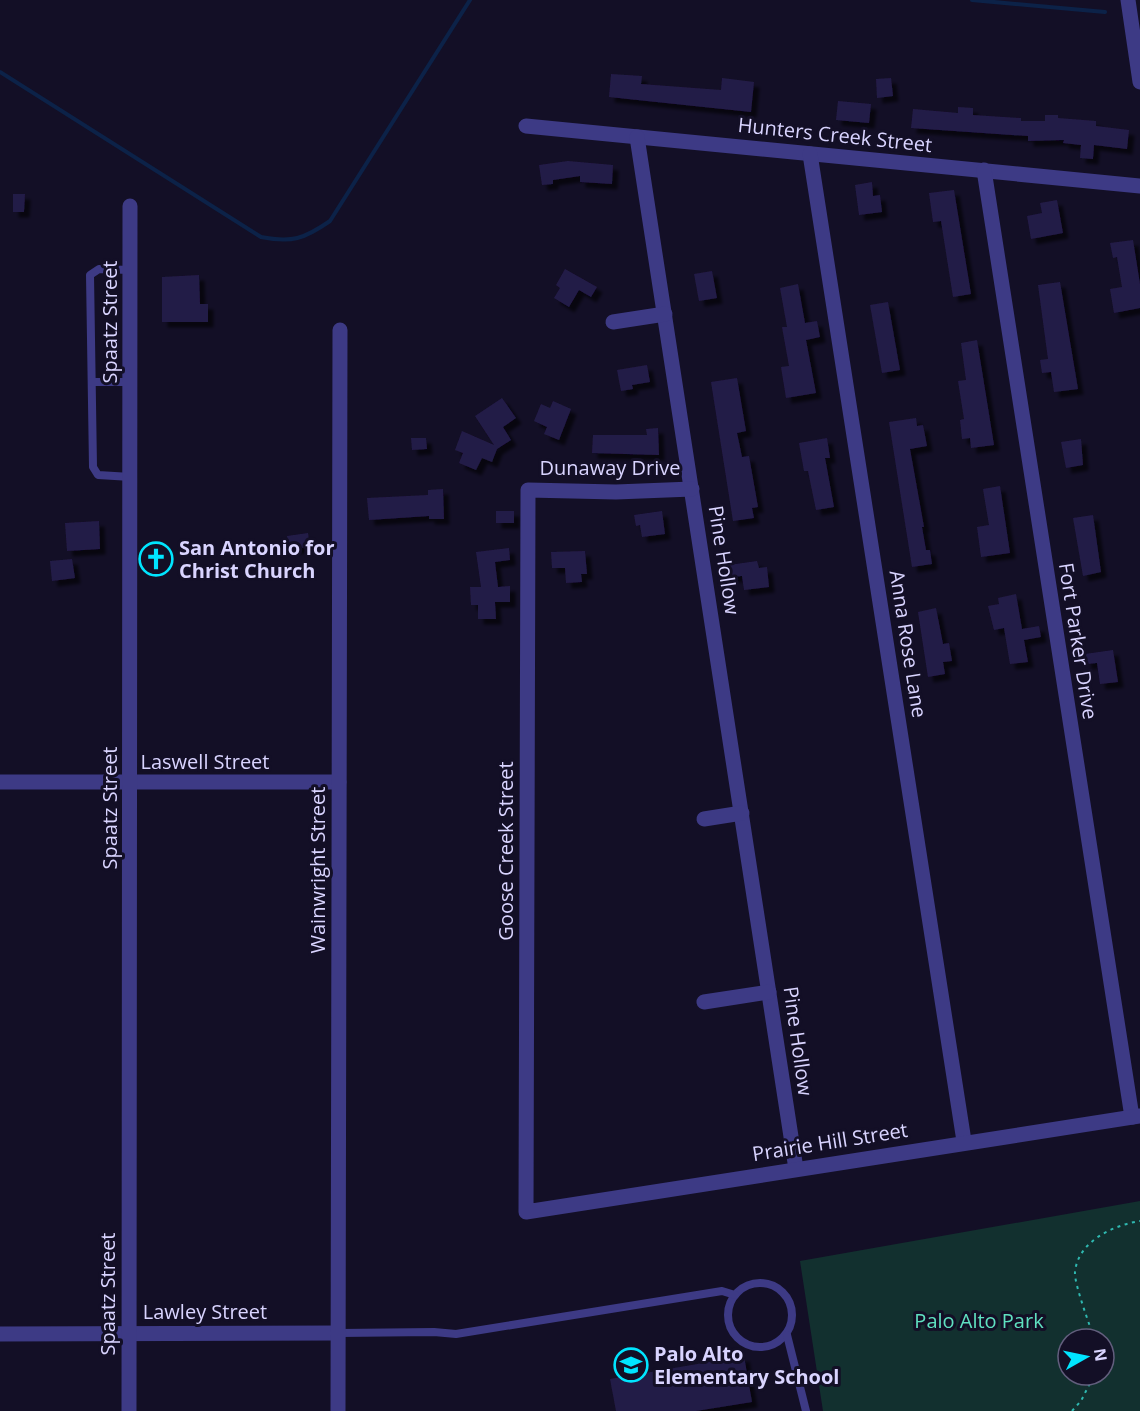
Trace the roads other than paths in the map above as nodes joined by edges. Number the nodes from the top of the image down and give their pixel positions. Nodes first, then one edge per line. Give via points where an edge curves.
1 (1128, 0) edge
2 (1140, 82) edge
3 (526, 126) dead end
4 (637, 136) junction
5 (810, 154) junction
6 (984, 170) junction
7 (1140, 186) edge
8 (130, 206) dead end
9 (130, 270) junction
10 (664, 314) junction
11 (613, 322) dead end
12 (340, 330) dead end
13 (92, 382) junction
14 (131, 382) junction
15 (131, 477) junction
16 (692, 489) junction
17 (528, 490) joint
18 (0, 782) edge
19 (339, 782) junction
20 (131, 783) junction
21 (742, 813) junction
22 (704, 819) dead end
23 (770, 992) junction
24 (704, 1002) dead end
25 (1136, 1117) edge
26 (964, 1141) junction
27 (796, 1169) junction
28 (526, 1212) joint
29 (735, 1295) junction
30 (0, 1334) edge
31 (129, 1334) junction
32 (339, 1334) junction
33 (787, 1335) junction
34 (129, 1411) edge
35 (338, 1411) edge
36 (806, 1411) edge

1 - 2 street
3 - 4 street, Hunters Creek Street
4 - 5 street, Hunters Creek Street
4 - 10 street, Pine Hollow
5 - 6 street, Hunters Creek Street
5 - 26 street, Anna Rose Lane
6 - 7 street, Hunters Creek Street
6 - 25 street, Fort Parker Drive
8 - 9 street, Spaatz Street
9 - 13 lane via 99,269 90,275
9 - 14 street, Spaatz Street
10 - 11 street
10 - 16 street, Pine Hollow
12 - 19 street, Wainwright Street
13 - 14 lane
13 - 15 lane via 93,466 98,475
14 - 15 street, Spaatz Street
15 - 20 street, Spaatz Street
16 - 17 street, Dunaway Drive
16 - 21 street, Pine Hollow
17 - 28 street, Goose Creek Street
18 - 20 street, Laswell Street
19 - 20 street, Laswell Street
19 - 32 street, Wainwright Street
20 - 31 street, Spaatz Street
21 - 22 street
21 - 23 street, Pine Hollow
23 - 24 street
23 - 27 street, Pine Hollow
25 - 26 street, Prairie Hill Street
26 - 27 street, Prairie Hill Street
27 - 28 street, Prairie Hill Street
29 - 32 lane via 722,1291 456,1334
29 - 33 lane via 743,1288 764,1283 782,1292 792,1310
29 - 33 lane via 728,1315 730,1325 743,1342 764,1347
30 - 31 street, Lawley Street
31 - 32 street, Lawley Street
31 - 34 street, Spaatz Street
32 - 35 street, Wainwright Street
33 - 36 lane

